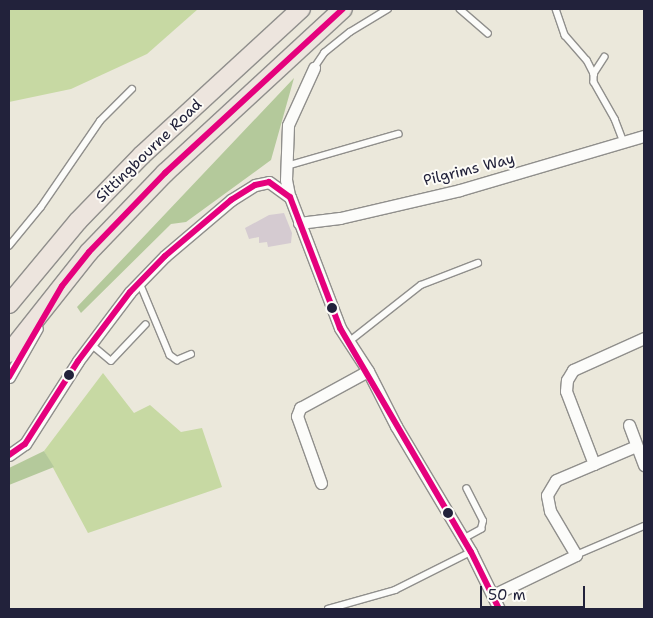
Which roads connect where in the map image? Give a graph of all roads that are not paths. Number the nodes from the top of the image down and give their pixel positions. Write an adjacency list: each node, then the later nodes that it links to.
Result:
1 (301, 9): 21 (highway, Sittingbourne Road)
2 (343, 9): 20 (highway, Sittingbourne Road)
3 (388, 9): 8 (lane)
4 (460, 9): 6 (lane)
5 (556, 9): 9 (lane)
6 (488, 34)
7 (605, 57): 9 (lane)
8 (314, 68): 14 (street)
9 (594, 74): 13 (lane)
10 (132, 89): 17 (lane)
11 (398, 134): 14 (lane)
12 (644, 136): 13 (street, Pilgrims Way)
13 (624, 142): 16 (street, Pilgrims Way)
14 (287, 166): 15 (street)
15 (290, 197): 16 (street); 19 (street)
16 (299, 222): 24 (street)
17 (9, 246)
18 (478, 263): 24 (lane)
19 (140, 283): 25 (street); 27 (lane)
20 (62, 286): 26 (highway, Sittingbourne Road); 29 (street)
21 (9, 304)
22 (145, 325): 25 (lane)
23 (644, 338): 33 (street)
24 (350, 341): 28 (street)
25 (91, 344): 32 (street)
26 (9, 353)
27 (190, 354)
28 (368, 371): 35 (street); 38 (street)
29 (9, 376)
30 (629, 425): 31 (street)
31 (636, 446): 33 (street); 34 (street)
32 (9, 455)
33 (594, 464): 40 (street)
34 (644, 465)
35 (321, 482)
36 (467, 489): 38 (lane)
37 (644, 526): 40 (lane)
38 (463, 539): 39 (street)
39 (471, 552): 41 (street); 42 (lane)
40 (576, 555): 41 (street)
41 (493, 594): 43 (street)
42 (328, 609)
43 (496, 609)

